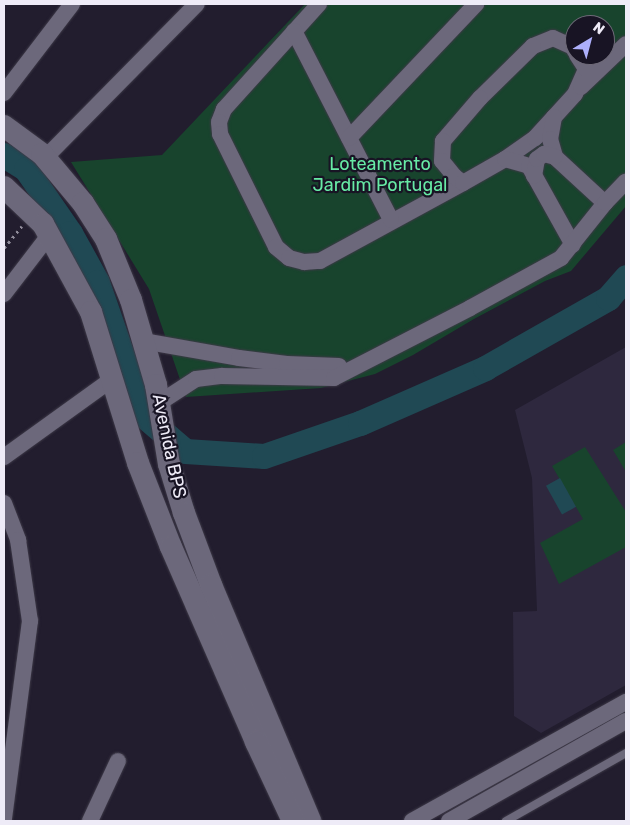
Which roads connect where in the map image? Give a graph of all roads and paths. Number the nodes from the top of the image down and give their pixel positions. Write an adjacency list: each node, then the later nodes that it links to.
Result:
1 (72, 4): 9 (street)
2 (197, 4): 14 (street)
3 (318, 4): 5 (street)
4 (476, 4): 13 (street)
5 (294, 31): 13 (street); 23 (street)
6 (565, 43): 19 (street)
7 (626, 44): 10 (street)
8 (583, 65): 10 (street)
9 (4, 93)
10 (575, 94): 11 (street)
11 (554, 117): 15 (street); 16 (street)
12 (4, 126): 14 (main road, Avenida BPS)
13 (349, 138): 23 (street)
14 (51, 152): 28 (main road, Avenida BPS)
15 (555, 157): 17 (street); 21 (street)
16 (505, 159): 17 (street); 19 (street)
17 (534, 176): 25 (street)
18 (626, 181): 21 (street)
19 (463, 183): 23 (street)
20 (4, 187): 22 (main road, Avenida BPS)
21 (605, 202): 25 (street)
22 (32, 214): 24 (main road, Avenida BPS); 26 (path)
23 (391, 220)
24 (50, 234): 27 (street); 31 (main road, Avenida BPS)
25 (572, 244): 30 (street)
26 (4, 248)
27 (4, 294)
28 (143, 341): 29 (street); 33 (main road, Avenida BPS)
29 (192, 349): 30 (street); 32 (street)
30 (370, 359): 32 (street)
31 (112, 379): 34 (street); 43 (main road, Avenida BPS)
32 (196, 379): 33 (street)
33 (160, 409): 44 (main road, Avenida BPS)
34 (4, 457)
35 (4, 504): 40 (street)
36 (626, 702): 45 (street)
37 (626, 721): 46 (street)
38 (626, 753): 47 (lane)
39 (118, 761): 42 (street)
40 (4, 813): 41 (street)
41 (4, 819)
42 (90, 821)
43 (293, 821)
44 (310, 821)
45 (412, 821)
46 (449, 821)
47 (506, 821)

